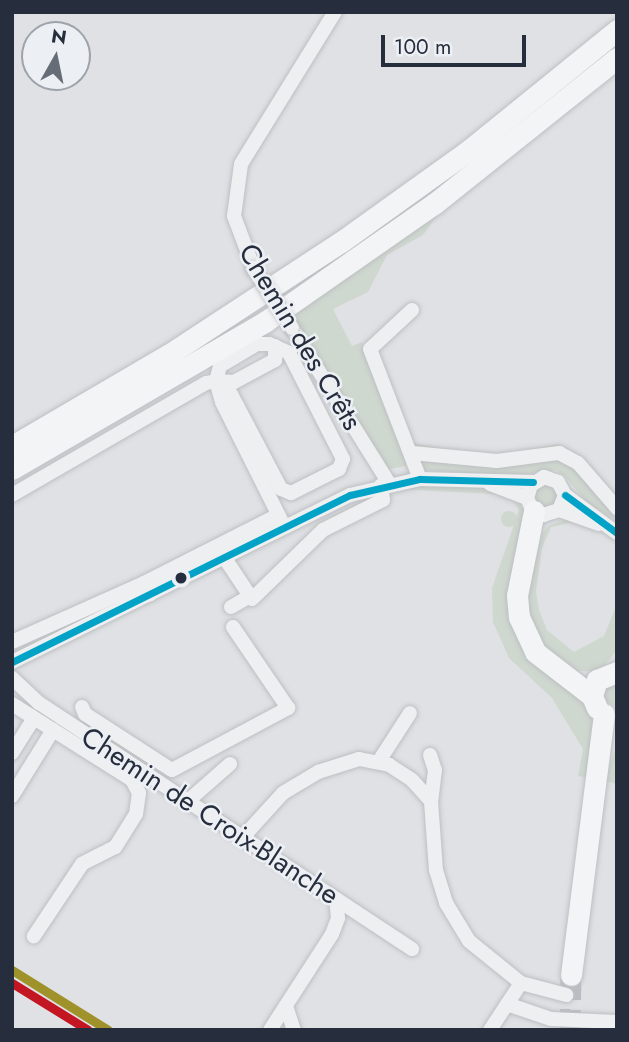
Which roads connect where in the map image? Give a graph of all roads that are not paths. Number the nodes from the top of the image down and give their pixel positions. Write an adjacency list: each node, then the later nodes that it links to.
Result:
1 (335, 12): 15 (street, Chemin des Crêts, bridge)
2 (617, 30): 8 (highway)
3 (617, 47): 10 (highway)
4 (617, 58): 11 (highway)
5 (412, 310): 9 (street, Chemin des Crêts)
6 (275, 346): 7 (street); 7 (street); 7 (street)
7 (216, 381): 16 (street); 20 (street)
8 (12, 446)
9 (412, 453): 12 (street, Chemin des Crêts); 18 (street)
10 (12, 459)
11 (12, 469)
12 (420, 479): 13 (street); 15 (street)
13 (481, 480): 14 (street); 19 (street)
14 (533, 482): 17 (street); 19 (street)
15 (385, 484): 20 (street); 24 (street)
16 (12, 495)
17 (565, 495): 19 (street); 21 (street)
18 (617, 508)
19 (541, 509): 21 (street); 30 (highway)
20 (281, 520): 22 (street); 23 (street)
21 (612, 530)
22 (224, 557): 23 (street); 24 (street)
23 (147, 589): 27 (street); 28 (street)
24 (250, 596): 25 (street)
25 (231, 607)
26 (233, 627): 32 (street)
27 (12, 642)
28 (12, 662)
29 (12, 678): 41 (street, Chemin de Croix-Blanche)
30 (609, 693): 48 (highway)
31 (12, 704): 34 (street)
32 (82, 707)
33 (410, 713): 38 (street)
34 (34, 718): 35 (street); 36 (street)
35 (53, 730): 40 (street); 45 (street)
36 (12, 752)
37 (430, 755): 42 (street)
38 (379, 761): 42 (street); 43 (street)
39 (230, 764): 41 (street)
40 (12, 796)
41 (188, 801): 43 (street, Chemin de Croix-Blanche)
42 (431, 801): 47 (street)
43 (243, 837): 44 (street, Chemin de Croix-Blanche)
44 (336, 898): 46 (street, Chemin de Croix-Blanche); 50 (street)
45 (33, 936)
46 (412, 949)
47 (521, 983): 48 (street); 49 (street)
48 (569, 985)
49 (507, 1004): 52 (street); 55 (street)
50 (286, 1006): 53 (street); 54 (street)
51 (617, 1022): 52 (street)
52 (584, 1025)
53 (270, 1030)
54 (294, 1030)
55 (490, 1030)

